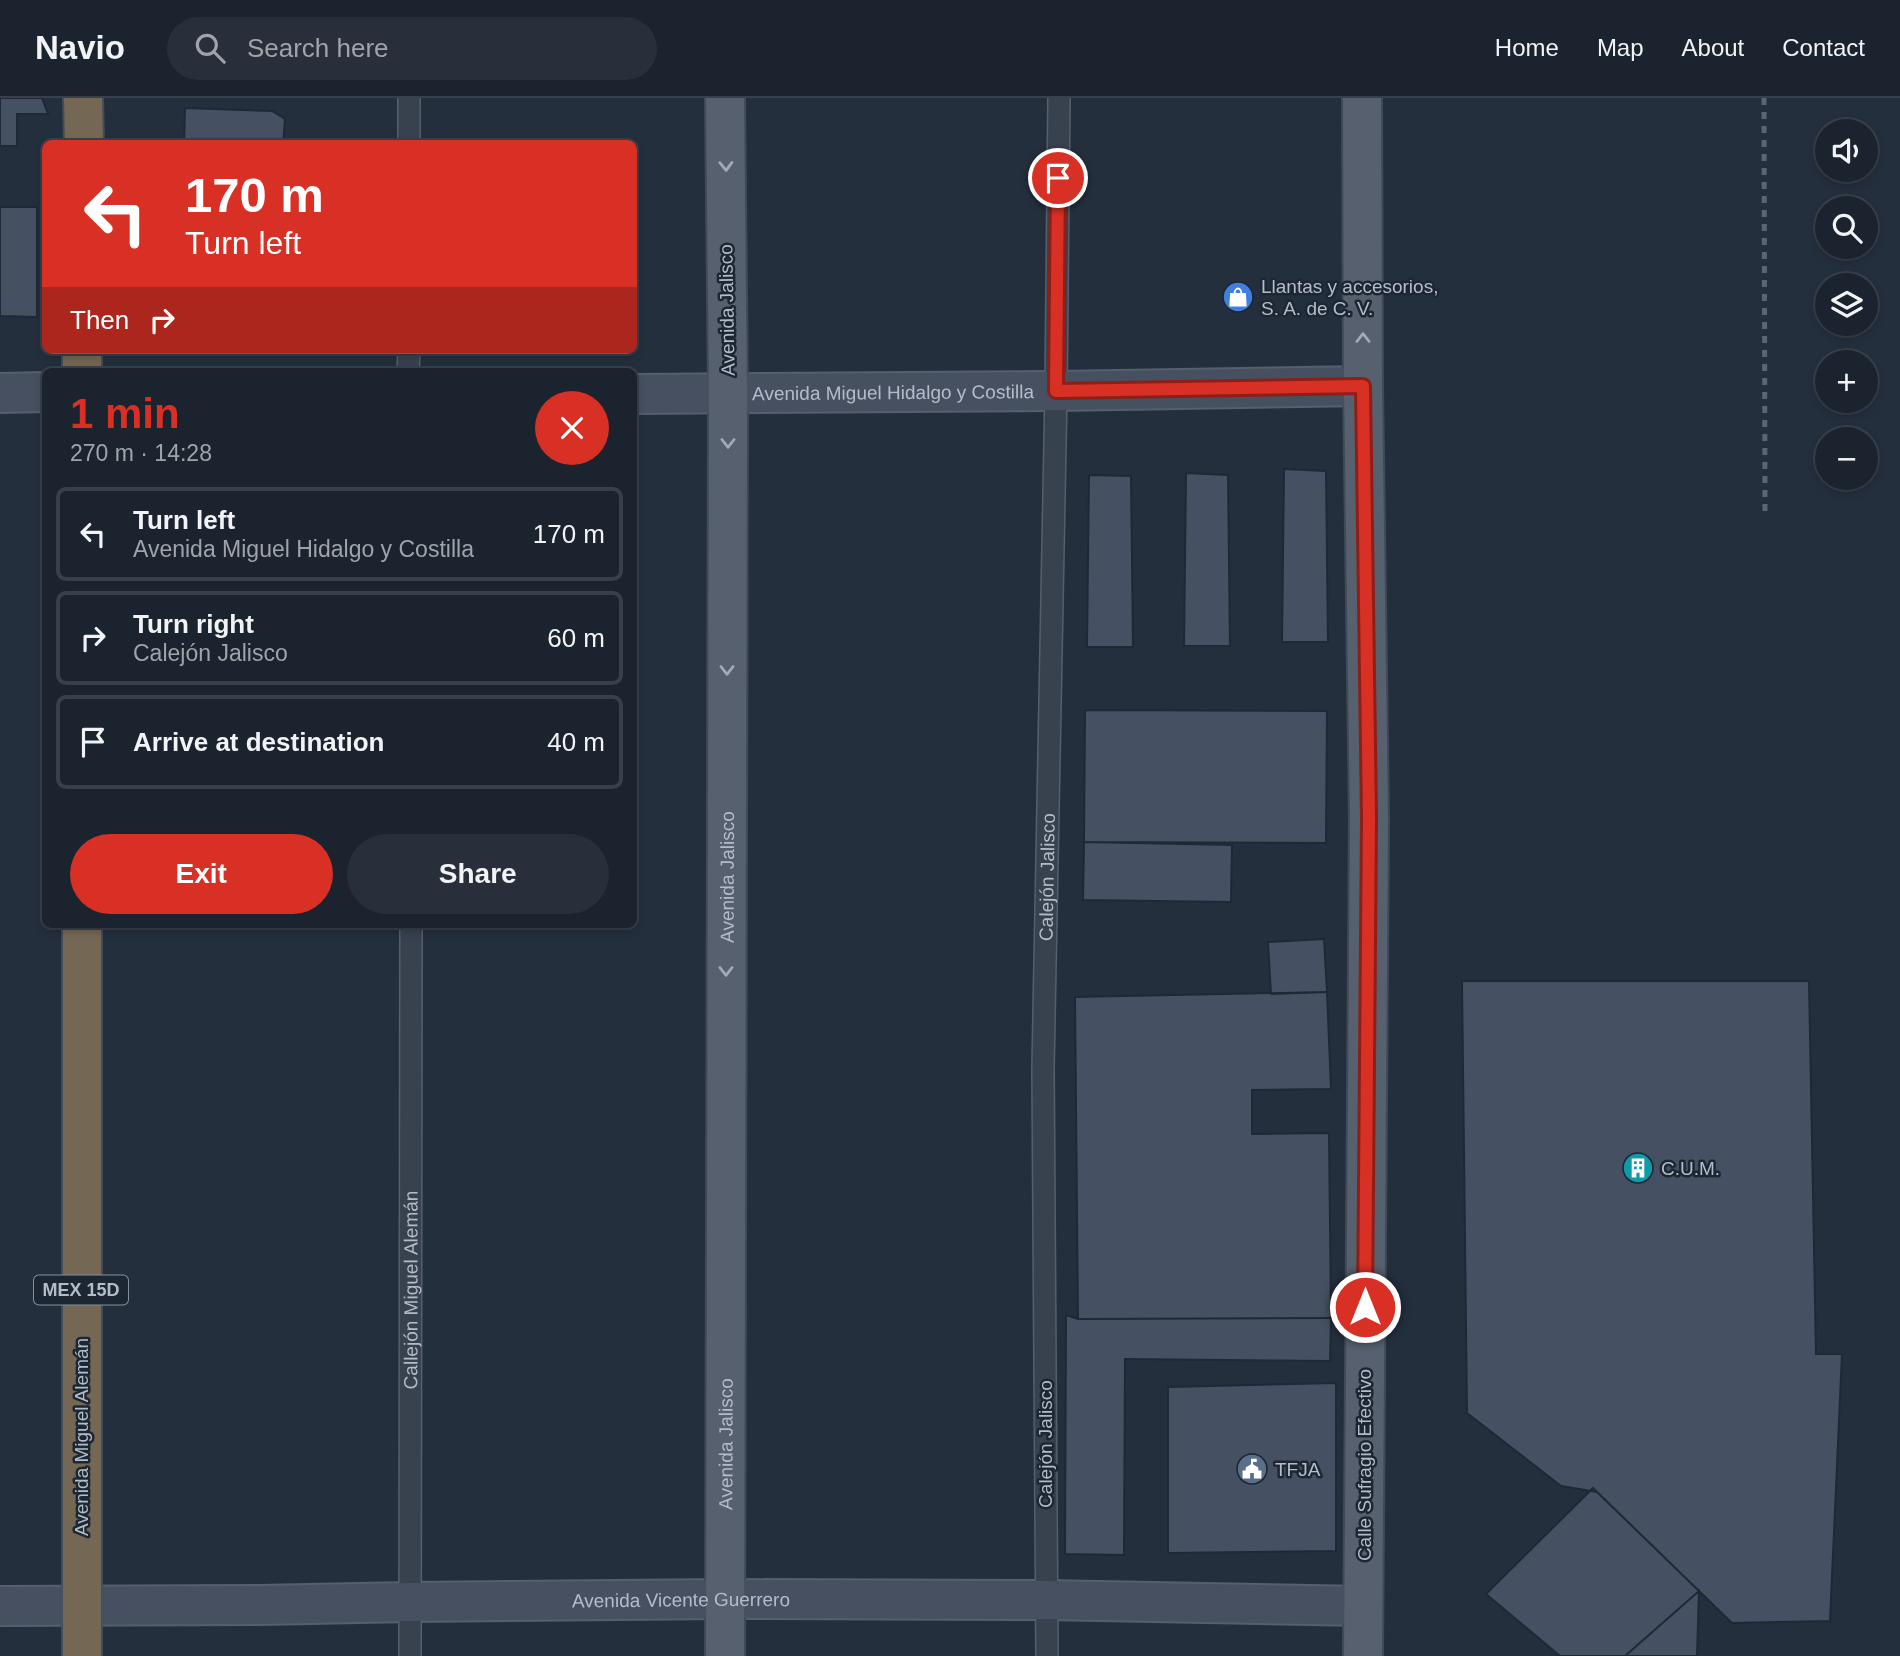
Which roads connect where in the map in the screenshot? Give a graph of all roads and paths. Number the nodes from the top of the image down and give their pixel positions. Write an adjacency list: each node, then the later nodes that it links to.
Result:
1 (83, 98): 6 (highway)
2 (409, 98): 7 (lane)
3 (725, 98): 13 (main road, Avenida Jalisco, one-way to 13)
4 (1059, 98): 9 (lane, Calejón Jalisco)
5 (1362, 98): 8 (main road, Calle Sufragio Efectivo, one-way to 5)
6 (84, 140)
7 (410, 140)
8 (1363, 386): 9 (main road, Avenida Miguel Hidalgo y Costilla); 21 (main road, Calle Sufragio Efectivo)
9 (1056, 391): 13 (main road, Avenida Miguel Hidalgo y Costilla); 17 (lane, Calejón Jalisco)
10 (42, 392): 11 (main road)
11 (0, 393)
12 (637, 394): 13 (main road, Avenida Miguel Hidalgo y Costilla)
13 (728, 394): 16 (main road, Avenida Jalisco, one-way to 16)
14 (82, 928): 19 (highway, Avenida Miguel Alemán / MEX 15D)
15 (411, 928): 18 (lane, Callejón Miguel Alemán)
16 (724, 1599): 17 (main road, Avenida Vicente Guerrero); 18 (main road, Avenida Vicente Guerrero); 24 (main road, Avenida Jalisco)
17 (1046, 1600): 21 (main road, Avenida Vicente Guerrero); 25 (lane, Calejón Jalisco)
18 (410, 1602): 19 (main road, Avenida Vicente Guerrero); 23 (lane, Callejón Miguel Alemán)
19 (81, 1605): 20 (main road, Avenida Vicente Guerrero); 22 (highway, Avenida Miguel Alemán / MEX 15D)
20 (0, 1606)
21 (1363, 1606): 26 (main road, Calle Sufragio Efectivo)
22 (82, 1656)
23 (411, 1656)
24 (725, 1656)
25 (1047, 1656)
26 (1363, 1656)

